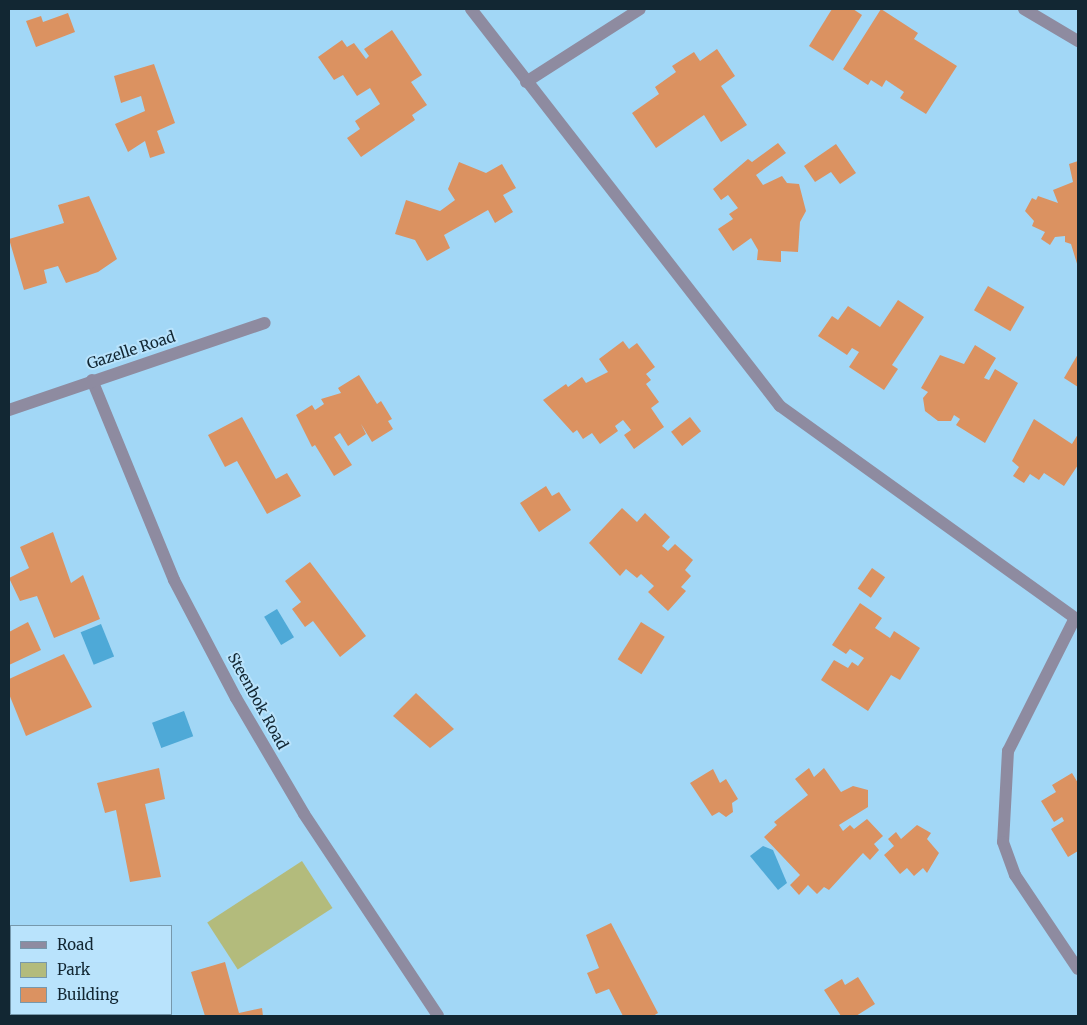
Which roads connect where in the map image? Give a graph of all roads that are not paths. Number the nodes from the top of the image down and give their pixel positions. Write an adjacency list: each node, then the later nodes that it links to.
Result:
1 (471, 9): 5 (street)
2 (640, 9): 5 (street)
3 (1024, 9): 4 (street)
4 (1078, 40)
5 (526, 82): 9 (street)
6 (265, 323): 7 (street, Gazelle Road)
7 (92, 380): 8 (street, Gazelle Road); 11 (street, Steenbok Road)
8 (9, 410)
9 (1077, 619): 10 (street)
10 (1078, 969)
11 (438, 1016)

